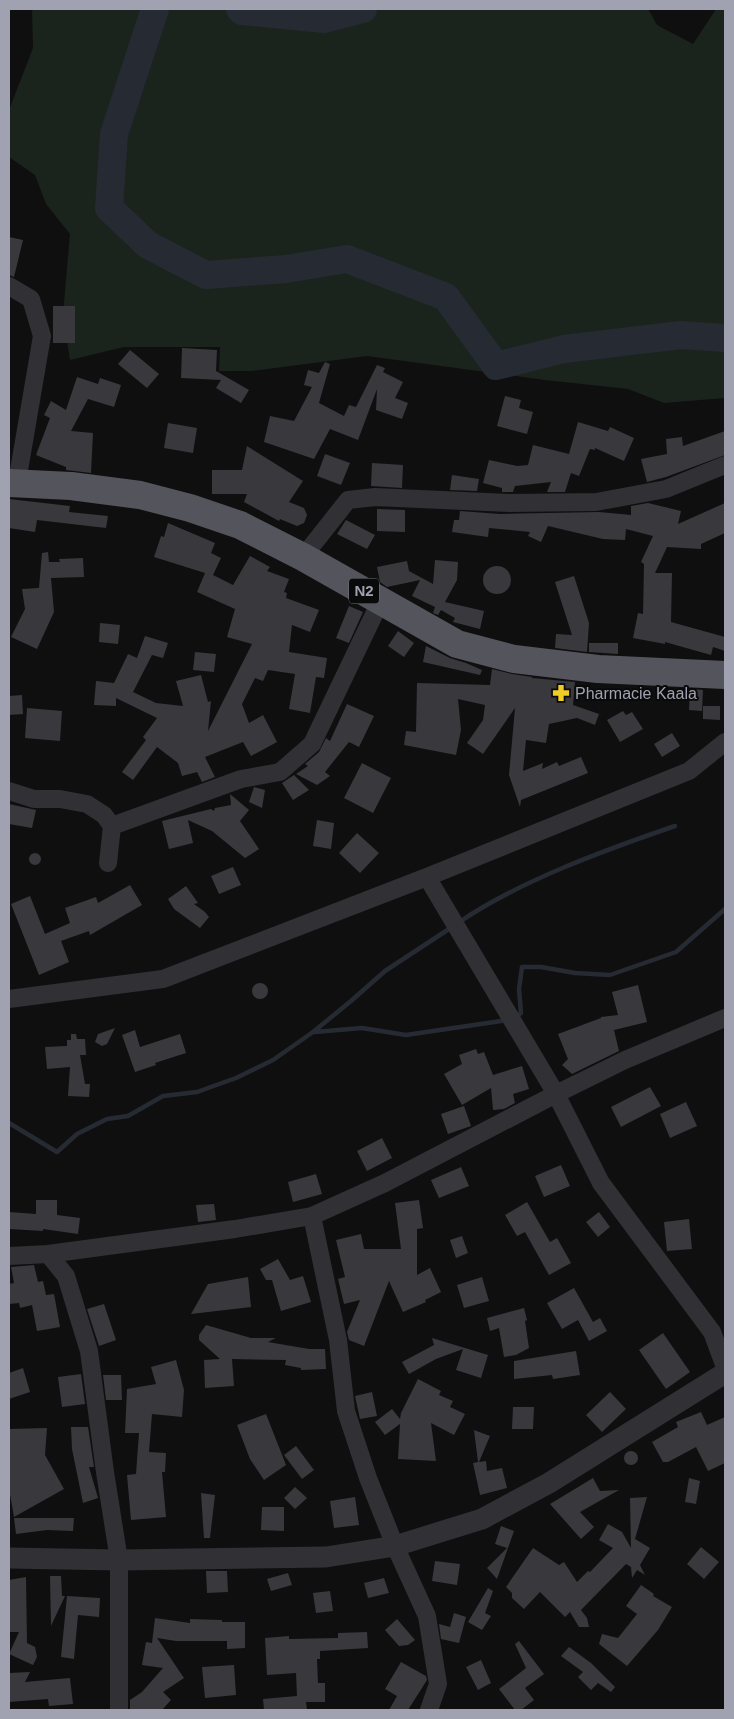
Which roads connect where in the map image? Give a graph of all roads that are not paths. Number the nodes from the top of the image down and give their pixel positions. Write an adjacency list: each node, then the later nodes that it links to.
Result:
1 (9, 286): 3 (street)
2 (725, 465): 4 (street)
3 (13, 483): 4 (highway, N2)
4 (303, 557): 5 (highway, N2)
5 (380, 600): 6 (highway, N2); 9 (street)
6 (725, 675)
7 (725, 742): 11 (street)
8 (9, 791): 9 (street)
9 (112, 826): 10 (street)
10 (108, 863)
11 (427, 877): 12 (street); 14 (street)
12 (9, 999)
13 (725, 1018): 14 (street)
14 (556, 1094): 15 (street); 18 (street)
15 (312, 1216): 16 (street); 20 (street)
16 (48, 1254): 17 (street); 22 (street)
17 (9, 1256)
18 (725, 1366)
19 (725, 1373): 20 (street)
20 (395, 1546): 22 (street); 24 (street)
21 (9, 1558): 22 (street)
22 (119, 1560): 23 (street)
23 (119, 1710)
24 (429, 1710)

